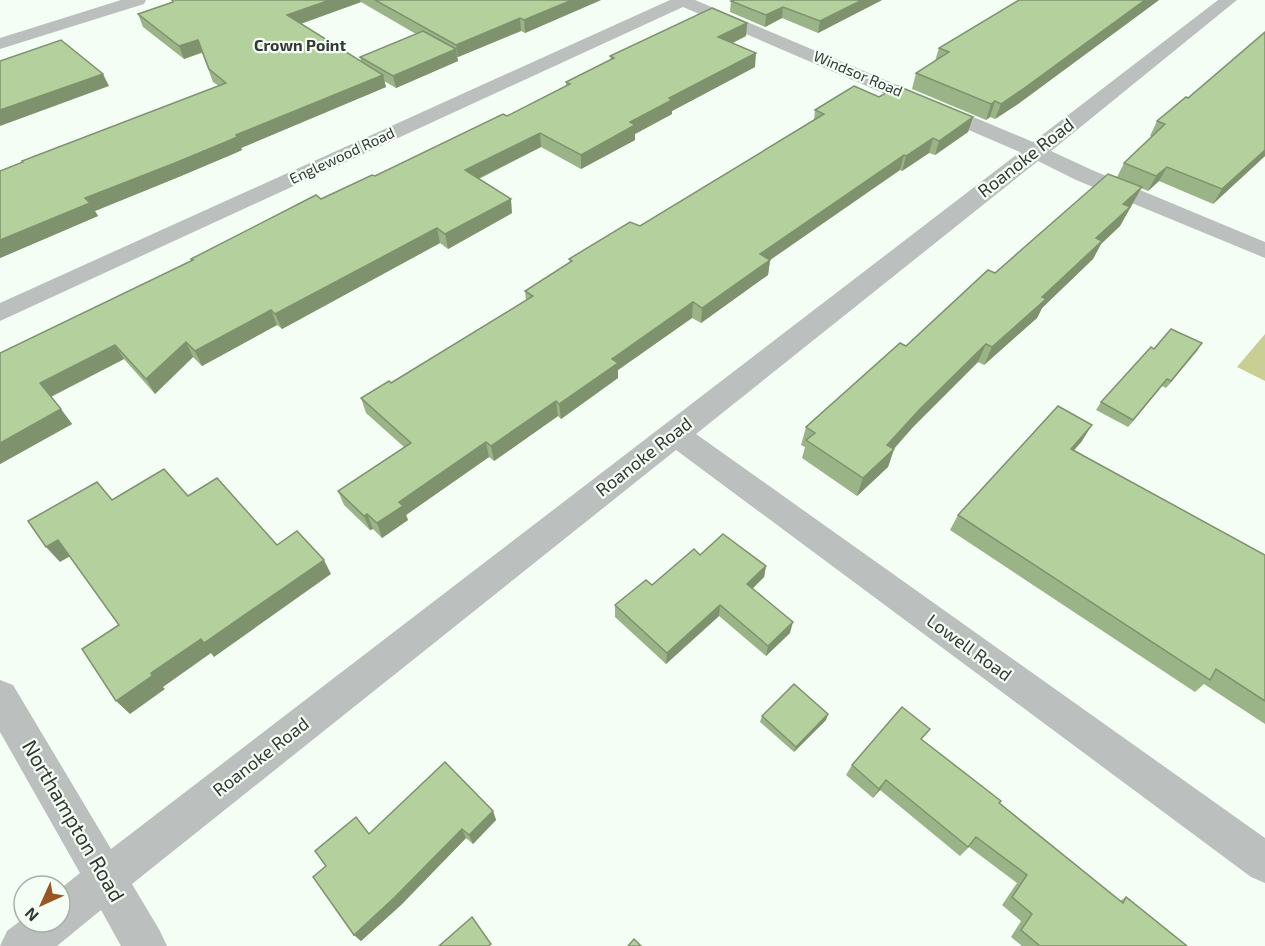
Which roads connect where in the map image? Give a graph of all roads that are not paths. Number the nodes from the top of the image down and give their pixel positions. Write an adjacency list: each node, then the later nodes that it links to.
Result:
1 (138, 0): 4 (street)
2 (683, 0): 5 (street, Windsor Road); 7 (street, Englewood Road)
3 (1229, 0): 5 (street, Roanoke Road)
4 (0, 44)
5 (1034, 151): 6 (street, Windsor Road); 8 (street, Roanoke Road)
6 (1265, 251)
7 (0, 313)
8 (674, 433): 10 (street, Lowell Road); 11 (street, Roanoke Road)
9 (0, 697): 11 (street, Northampton Road)
10 (1265, 863)
11 (106, 879): 12 (street, Roanoke Road); 15 (street, Northampton Road)
12 (72, 906)
13 (38, 934): 14 (street)
14 (22, 946)
15 (145, 946)

